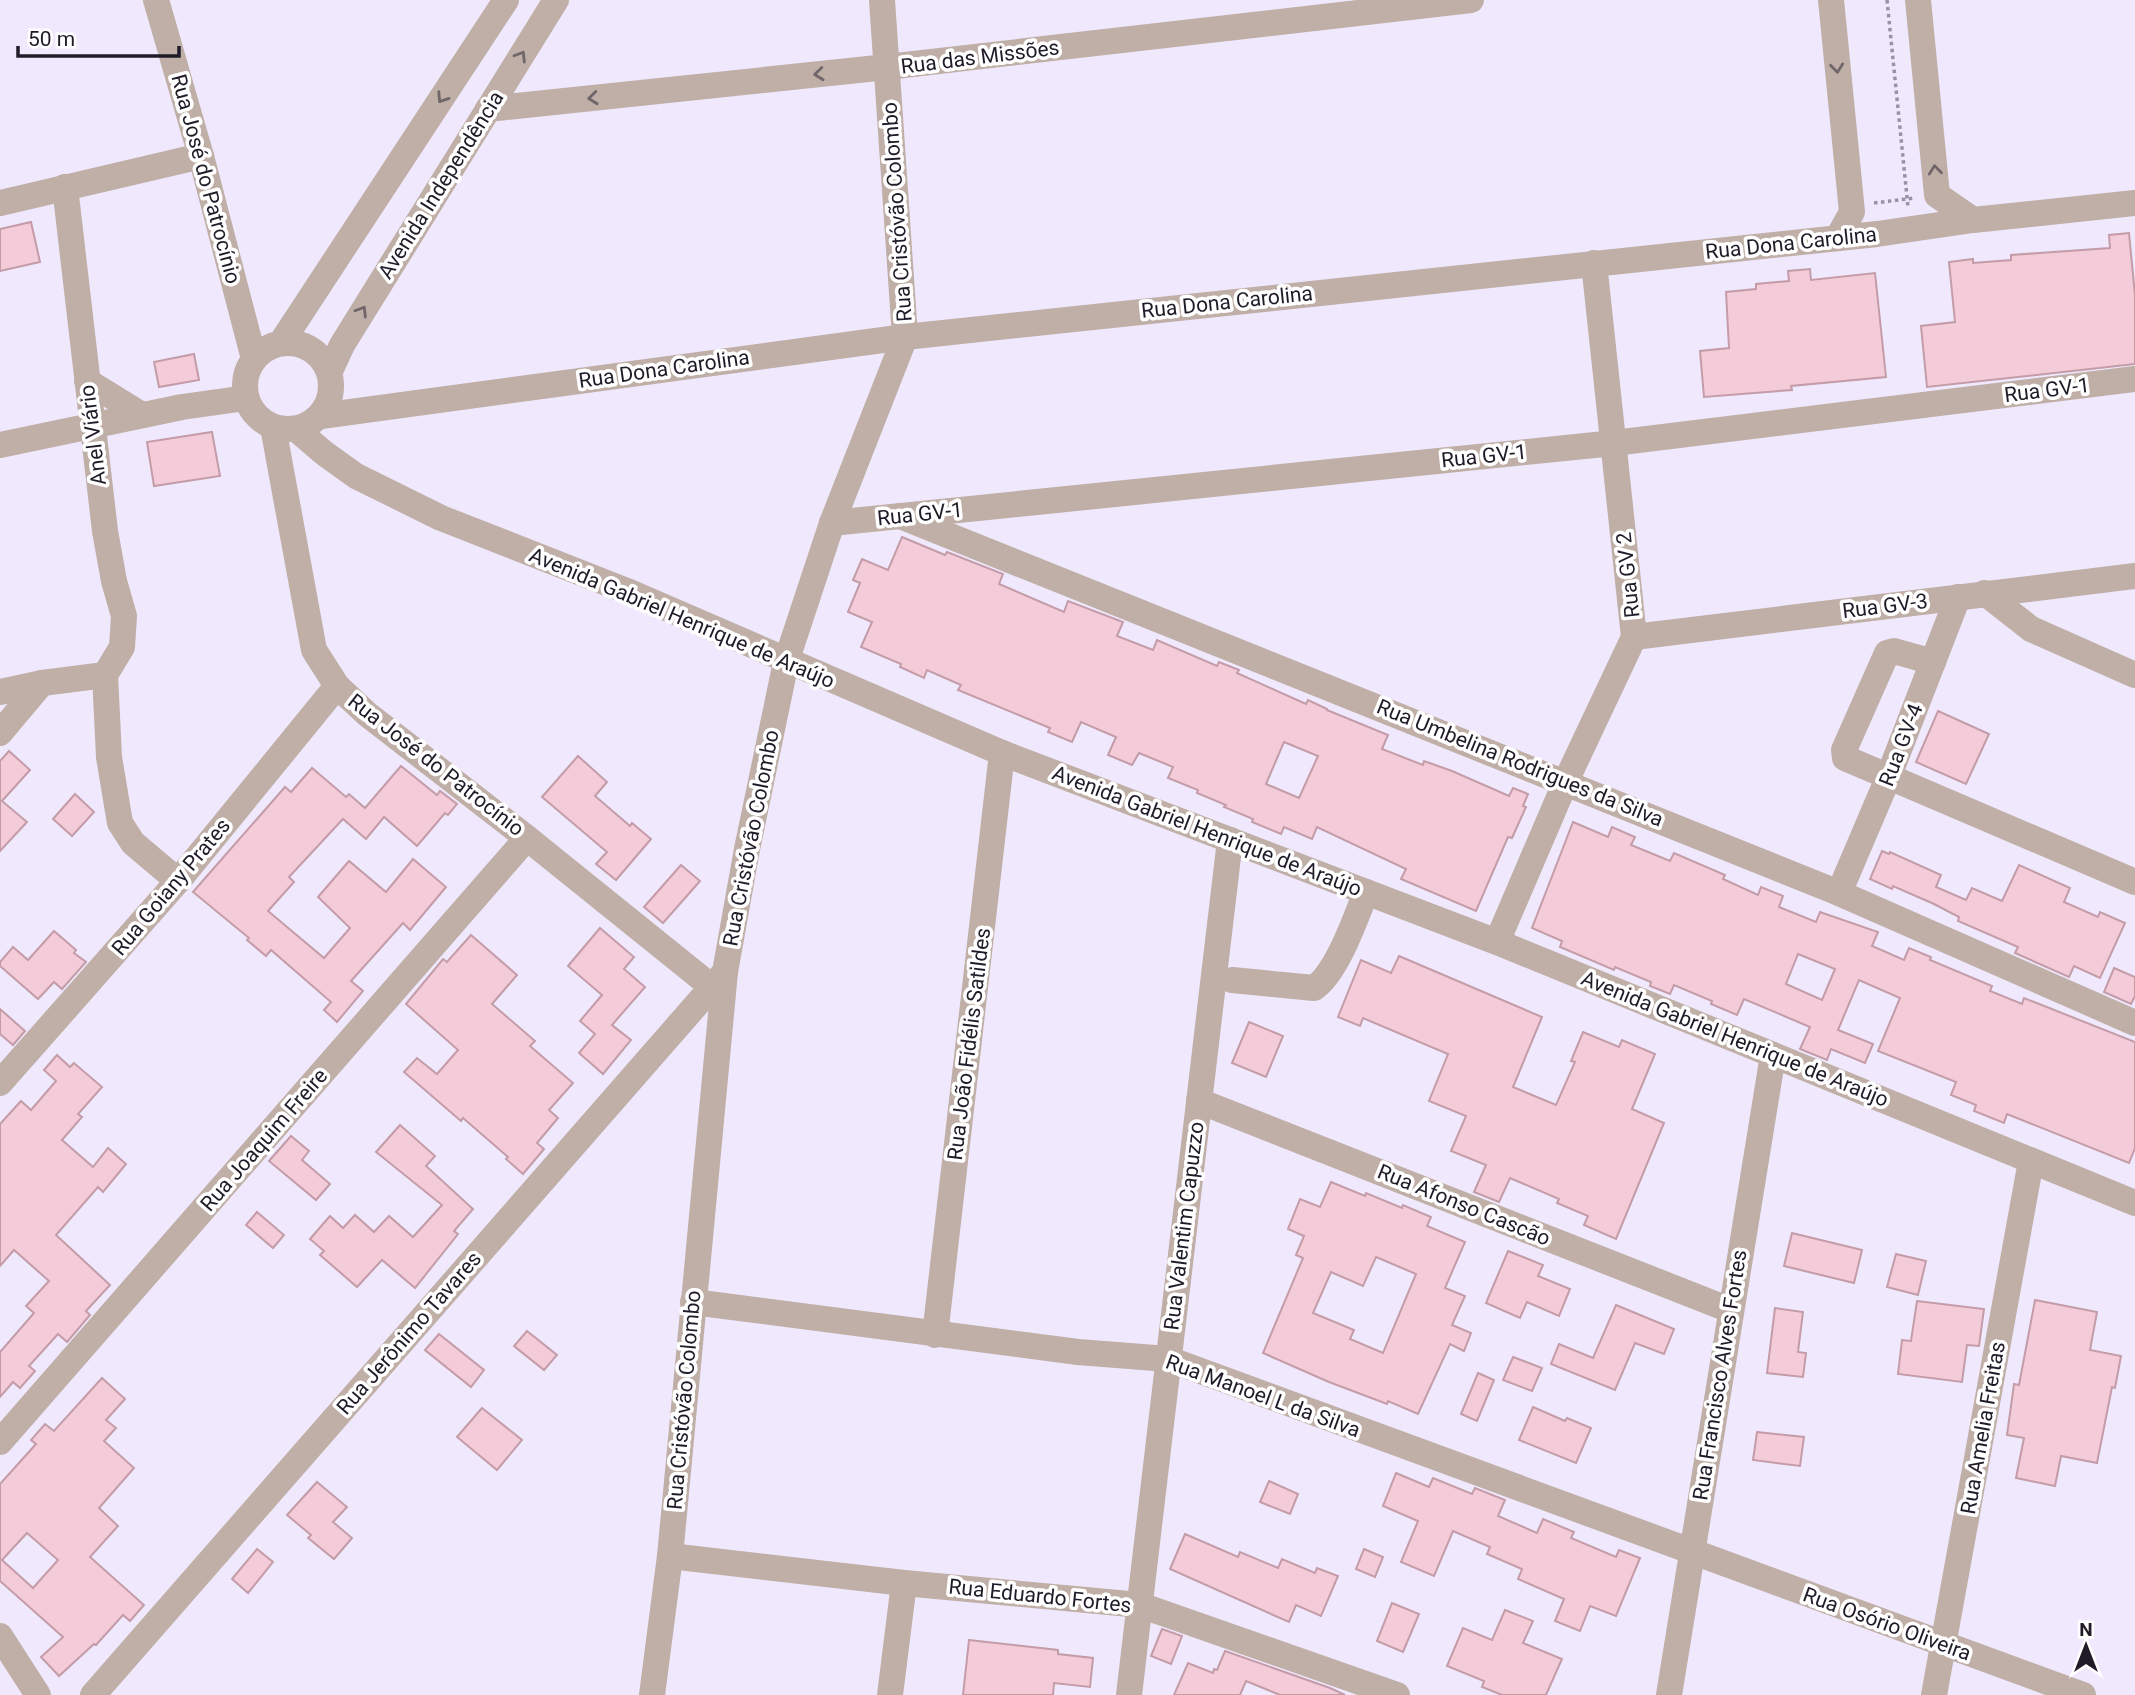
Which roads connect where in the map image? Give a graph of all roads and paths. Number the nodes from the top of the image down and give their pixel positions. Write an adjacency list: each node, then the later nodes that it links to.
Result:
1 (156, 0): 11 (street, Rua José do Patrocínio)
2 (506, 0): 23 (street, one-way to 23)
3 (556, 0): 10 (street, Avenida Independência, one-way to 3)
4 (882, 0): 9 (street, Rua Cristóvão Colombo)
5 (1471, 0): 9 (street, Rua das Missões)
6 (1831, 0): 17 (street, one-way to 17)
7 (1887, 0): 14 (path)
8 (1918, 0): 13 (street, one-way to 8)
9 (887, 67): 10 (street, Rua das Missões, one-way to 10); 22 (street, Rua Cristóvão Colombo)
10 (488, 109): 25 (street, Avenida Independência, one-way to 10)
11 (201, 156): 12 (street); 24 (street, Rua José do Patrocínio)
12 (65, 187): 15 (street); 27 (street, Anel Viário)
13 (1937, 195): 14 (path); 18 (street)
14 (1907, 199): 17 (path); 19 (path)
15 (0, 203)
16 (2135, 203): 18 (street, Rua Dona Carolina)
17 (1851, 205): 20 (street)
18 (1973, 219): 19 (street, Rua Dona Carolina)
19 (1910, 231): 20 (street, Rua Dona Carolina)
20 (1838, 237): 21 (street, Rua Dona Carolina)
21 (1594, 263): 22 (street, Rua Dona Carolina); 33 (street, Rua GV 2)
22 (905, 337): 30 (street, Rua Dona Carolina); 36 (street, Rua Cristóvão Colombo)
23 (281, 343): 24 (street); 25 (street)
24 (254, 359): 28 (street)
25 (330, 371): 30 (street)
26 (2135, 379): 33 (street, Rua GV-1)
27 (87, 381): 29 (street); 31 (street, Anel Viário)
28 (246, 398): 29 (street); 32 (street)
29 (142, 415): 31 (street)
30 (321, 416): 32 (street)
31 (92, 426): 34 (street); 44 (street, Anel Viário)
32 (284, 428): 41 (street, Avenida Gabriel Henrique de Araújo); 46 (street, Rua José do Patrocínio)
33 (1614, 443): 35 (street, Rua GV-1); 40 (street, Rua GV 2)
34 (0, 445)
35 (900, 516): 36 (street, Rua GV-1); 51 (street, Rua Umbelina Rodrigues da Silva)
36 (832, 523): 41 (street, Rua Cristóvão Colombo)
37 (2135, 576): 38 (street, Rua GV-3)
38 (1985, 593): 39 (street, Rua GV-3); 43 (street)
39 (1958, 597): 40 (street, Rua GV-3); 42 (street, Rua GV-4)
40 (1634, 637): 51 (street, Rua GV 2)
41 (786, 662): 49 (street, Avenida Gabriel Henrique de Araújo); 59 (street, Rua Cristóvão Colombo)
42 (1933, 662): 50 (street, Rua GV-4); 50 (street)
43 (2135, 675)
44 (105, 676): 45 (street); 54 (street)
45 (42, 682): 47 (street); 48 (street)
46 (337, 686): 52 (street, Rua José do Patrocínio); 54 (street, Rua Goiany Prates)
47 (0, 692)
48 (0, 733)
49 (1002, 753): 53 (street, Avenida Gabriel Henrique de Araújo); 69 (street, Rua João Fidélis Satildes)
50 (1888, 778): 55 (street); 57 (street, Rua GV-4)
51 (1566, 781): 57 (street, Rua Umbelina Rodrigues da Silva); 58 (street, Rua GV 2)
52 (527, 838): 59 (street, Rua José do Patrocínio); 71 (street, Rua Joaquim Freire)
53 (1230, 840): 56 (street, Avenida Gabriel Henrique de Araújo); 64 (street, Rua Valentim Capuzzo)
54 (178, 881): 63 (street, Rua Goiany Prates)
55 (2135, 881)
56 (1366, 892): 58 (street, Avenida Gabriel Henrique de Araújo); 60 (street)
57 (1839, 893): 61 (street, Rua Umbelina Rodrigues da Silva)
58 (1497, 942): 62 (street, Avenida Gabriel Henrique de Araújo)
59 (718, 979): 67 (street, Rua Cristóvão Colombo); 79 (street, Rua Jerônimo Tavares)
60 (1232, 980)
61 (2135, 1023)
62 (1773, 1055): 65 (street, Avenida Gabriel Henrique de Araújo); 68 (street, Rua Francisco Alves Fortes)
63 (0, 1083)
64 (1199, 1101): 68 (street, Rua Afonso Cascão); 70 (street, Rua Valentim Capuzzo)
65 (2031, 1161): 66 (street, Avenida Gabriel Henrique de Araújo); 77 (street, Rua Amelia Freitas)
66 (2135, 1203)
67 (693, 1302): 69 (street, Rua Manoel L da Silva); 73 (street, Rua Cristóvão Colombo)
68 (1730, 1310): 72 (street, Rua Francisco Alves Fortes)
69 (935, 1335): 70 (street, Rua Manoel L da Silva)
70 (1168, 1359): 72 (street, Rua Manoel L da Silva); 75 (street, Rua Valentim Capuzzo)
71 (0, 1442)
72 (1690, 1553): 77 (street, Rua Osório Oliveira); 84 (street, Rua Francisco Alves Fortes)
73 (670, 1556): 74 (street, Rua Eduardo Fortes); 80 (street, Rua Cristóvão Colombo)
74 (904, 1583): 75 (street, Rua Eduardo Fortes); 81 (street)
75 (1140, 1605): 82 (street, Rua Valentim Capuzzo); 83 (street, Rua Eduardo Fortes)
76 (0, 1636): 78 (street)
77 (1944, 1645): 85 (street, Rua Amelia Freitas); 86 (street, Rua Osório Oliveira)
78 (38, 1695)
79 (93, 1695)
80 (652, 1695)
81 (890, 1695)
82 (1129, 1695)
83 (1397, 1695)
84 (1669, 1695)
85 (1934, 1695)
86 (2083, 1695)

